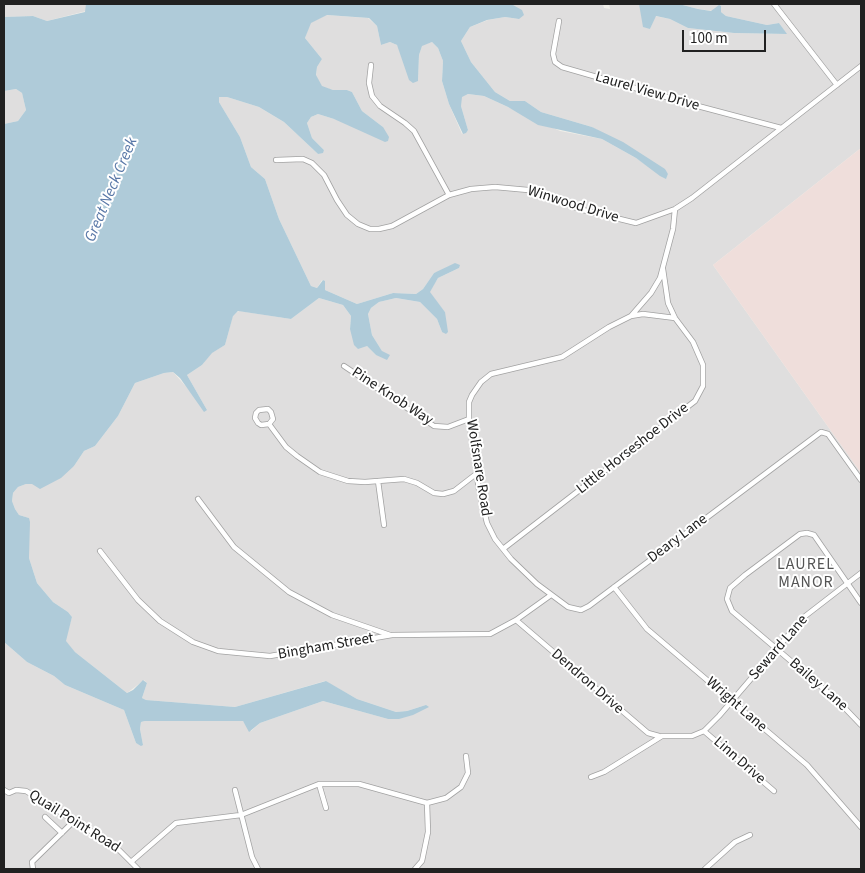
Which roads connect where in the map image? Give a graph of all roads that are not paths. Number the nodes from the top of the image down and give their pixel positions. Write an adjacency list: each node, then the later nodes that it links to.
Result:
1 (774, 4): 5 (street)
2 (558, 21): 6 (street, Laurel View Drive)
3 (371, 65): 8 (street)
4 (861, 66): 5 (street, Winwood Drive)
5 (837, 85): 6 (street, Winwood Drive)
6 (781, 128): 9 (street, Winwood Drive)
7 (276, 160): 8 (street, Winwood Drive)
8 (449, 195): 9 (street, Winwood Drive)
9 (675, 209): 10 (street, Wolfsnare Road)
10 (663, 268): 11 (street, Wolfsnare Road); 12 (street, Little Horseshoe Drive)
11 (631, 316): 12 (street); 14 (street, Wolfsnare Road)
12 (675, 318): 21 (street, Little Horseshoe Drive)
13 (344, 366): 14 (street, Pine Knob Way)
14 (469, 419): 16 (street, Wolfsnare Road)
15 (269, 424): 15 (street); 18 (street)
16 (476, 474): 18 (street); 21 (street, Wolfsnare Road)
17 (861, 480): 25 (street, Deary Lane)
18 (378, 481): 20 (street)
19 (198, 500): 30 (street)
20 (384, 525)
21 (503, 549): 26 (street, Wolfsnare Road)
22 (100, 551): 30 (street, Bingham Street)
23 (861, 573): 24 (street, Seward Lane)
24 (847, 583): 28 (street); 31 (street, Seward Lane); 31 (street, Bailey Lane)
25 (614, 587): 27 (street, Deary Lane); 32 (street, Wright Lane)
26 (551, 595): 27 (street, Wolfsnare Road); 29 (street, Bingham Street)
27 (562, 602)
28 (861, 603)
29 (516, 620): 30 (street, Bingham Street); 35 (street, Dendron Drive)
30 (392, 635)
31 (776, 649): 32 (street, Seward Lane); 33 (street, Bailey Lane)
32 (732, 702): 34 (street, Seward Lane); 47 (street, Wright Lane)
33 (861, 725)
34 (704, 731): 35 (street); 41 (street, Linn Drive)
35 (662, 736): 37 (street)
36 (466, 756): 42 (street)
37 (591, 777)
38 (319, 784): 42 (street); 43 (street); 44 (street)
39 (4, 790): 46 (street, Quail Point Road)
40 (235, 790): 44 (street)
41 (774, 791)
42 (427, 803): 54 (street)
43 (326, 808)
44 (242, 815): 50 (street); 53 (street)
45 (45, 817): 48 (street)
46 (75, 820): 48 (street); 50 (street, Quail Point Road)
47 (860, 826)
48 (62, 833): 51 (street)
49 (750, 835): 55 (street)
50 (131, 862): 52 (street, Quail Point Road)
51 (34, 869)
52 (138, 869)
53 (258, 869)
54 (415, 869)
55 (705, 869)

